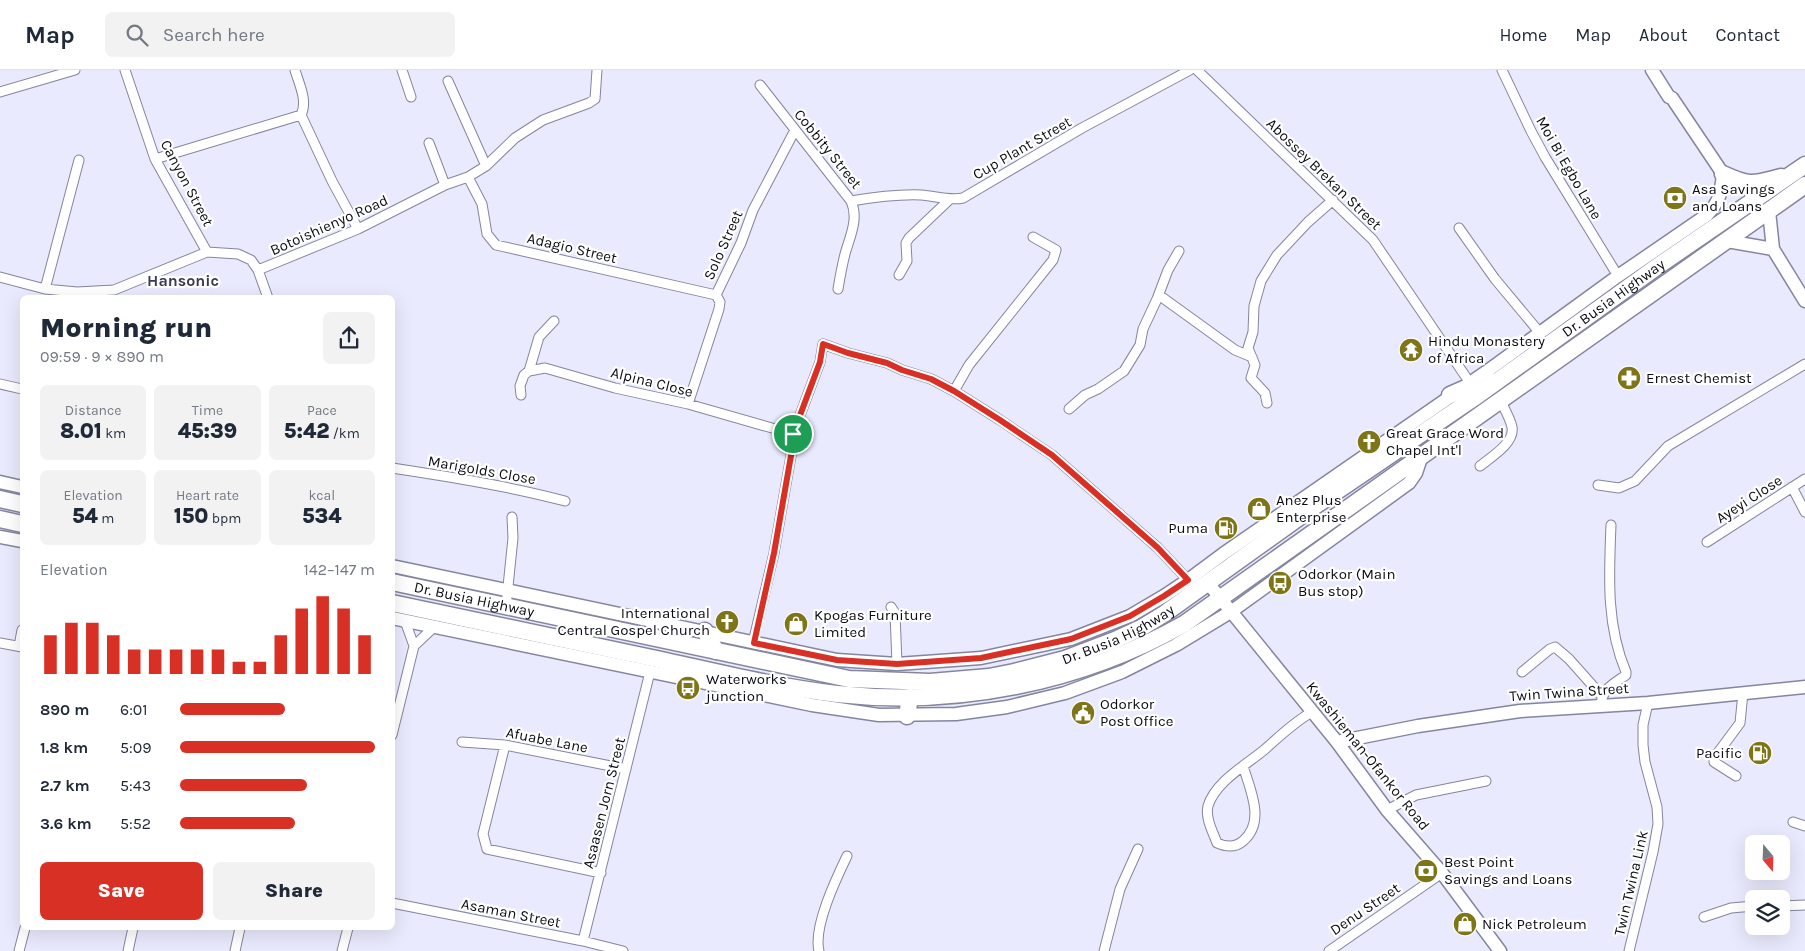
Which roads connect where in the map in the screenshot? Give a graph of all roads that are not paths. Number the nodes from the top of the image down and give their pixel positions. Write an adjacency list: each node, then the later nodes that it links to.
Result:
1 (75, 70): 12 (street)
2 (125, 70): 17 (street, Canyon Street)
3 (295, 70): 14 (street)
4 (402, 70): 13 (street)
5 (597, 70): 20 (street, Botoishienyo Road)
6 (1190, 70): 26 (street, Cup Plant Street)
7 (1197, 70): 27 (street, Abossey Brekan Street)
8 (1502, 70): 39 (street, Moi Bi Egbo Lane)
9 (1652, 70): 21 (street)
10 (448, 81): 20 (street)
11 (760, 85): 15 (street, Cobbity Street)
12 (0, 92)
13 (411, 97)
14 (301, 115): 17 (street); 31 (street)
15 (795, 130): 28 (street, Cobbity Street); 45 (street, Solo Street)
16 (429, 143): 24 (street)
17 (155, 159): 36 (street, Canyon Street)
18 (79, 160): 41 (street)
19 (1805, 165): 22 (highway, Dr. Busia Highway)
20 (486, 166): 23 (street, Botoishienyo Road)
21 (1723, 174): 22 (highway); 39 (street)
22 (1791, 175): 54 (highway, Dr. Busia Highway)
23 (468, 177): 24 (street, Botoishienyo Road); 45 (street, Adagio Street)
24 (445, 185): 31 (street, Botoishienyo Road)
25 (1805, 185): 29 (highway, Dr. Busia Highway)
26 (949, 200): 28 (street, Cobbity Street); 38 (street, Cup Plant Street)
27 (1332, 200): 50 (street); 54 (street, Abossey Brekan Street)
28 (851, 201): 42 (street)
29 (1769, 211): 33 (highway, Dr. Busia Highway); 34 (street)
30 (1459, 228): 49 (street)
31 (358, 229): 37 (street, Botoishienyo Road)
32 (1033, 237): 56 (street)
33 (1727, 241): 34 (street); 59 (highway, Dr. Busia Highway)
34 (1773, 249): 47 (street)
35 (1179, 251): 46 (street)
36 (208, 252): 37 (street, Botoishienyo Road); 43 (street, Botoishienyo Road)
37 (258, 270): 44 (street)
38 (899, 275)
39 (1618, 276): 49 (street)
40 (0, 277): 41 (street, Botoishienyo Road)
41 (45, 289): 43 (street, Botoishienyo Road)
42 (838, 289)
43 (115, 294)
44 (267, 295)
45 (716, 295): 61 (street, Solo Street)
46 (1157, 300): 50 (street); 62 (street)
47 (1805, 301)
48 (554, 321): 52 (street)
49 (1540, 333): 54 (street)
50 (1252, 357): 60 (street)
51 (1805, 364): 70 (street)
52 (529, 370): 57 (street); 61 (street, Alpina Close)
53 (0, 384): 55 (street)
54 (1477, 384): 58 (highway); 69 (highway, Dr. Busia Highway)
55 (20, 389)
56 (954, 391): 63 (street); 83 (street)
57 (521, 395)
58 (1450, 395): 83 (street, Dr. Busia Highway)
59 (1500, 400): 64 (highway, Dr. Busia Highway); 65 (street)
60 (1267, 402)
61 (688, 404): 63 (street, Alpina Close)
62 (1069, 408)
63 (793, 434): 97 (street)
64 (1422, 455): 87 (highway, Dr. Busia Highway); 90 (street)
65 (1480, 466)
66 (395, 468): 73 (street, Marigolds Close)
67 (1805, 479): 72 (street, Ayeyi Close)
68 (0, 482): 71 (street)
69 (1351, 482): 85 (highway, Dr. Busia Highway); 87 (highway)
70 (1598, 485)
71 (20, 487)
72 (1792, 487): 74 (street); 81 (street, Ayeyi Close)
73 (566, 501)
74 (1805, 512)
75 (512, 517): 86 (street)
76 (0, 519): 77 (highway)
77 (20, 524)
78 (1611, 525): 108 (street)
79 (0, 536): 80 (street)
80 (20, 541)
81 (1707, 542)
82 (395, 567): 86 (street, Dr. Busia Highway)
83 (1188, 580): 102 (street, Dr. Busia Highway)
84 (395, 582): 86 (highway, Dr. Busia Highway)
85 (1208, 583): 87 (street, Kwashieman-Ofankor Road); 100 (highway); 101 (highway, Dr. Busia Highway)
86 (507, 598): 95 (street, Dr. Busia Highway); 101 (highway, Dr. Busia Highway)
87 (1221, 598): 90 (street, Kwashieman-Ofankor Road); 100 (highway, Dr. Busia Highway)
88 (395, 604): 107 (highway, Dr. Busia Highway)
89 (890, 607): 102 (street)
90 (1232, 611): 92 (street); 94 (street, Kwashieman-Ofankor Road)
91 (399, 620): 93 (street); 98 (street)
92 (1209, 625): 94 (street); 111 (street)
93 (434, 627): 98 (street); 103 (street)
94 (1246, 630): 110 (street, Kwashieman-Ofankor Road)
95 (705, 631): 97 (street, Dr. Busia Highway); 101 (highway)
96 (0, 643): 99 (street)
97 (754, 643): 102 (street, Dr. Busia Highway)
98 (414, 646): 112 (street)
99 (20, 647)
100 (1138, 647): 107 (highway, Dr. Busia Highway)
101 (716, 651)
102 (897, 664)
103 (650, 672): 111 (street); 117 (street, Asaasen Jorn Street)
104 (1522, 672): 108 (street)
105 (1805, 687): 106 (street, Twin Twina Street)
106 (1743, 694): 109 (street, Twin Twina Street); 118 (street)
107 (910, 697): 111 (highway)
108 (1601, 700): 109 (street, Twin Twina Street); 114 (street, Twin Twina Street)
109 (1648, 703): 146 (street, Twin Twina Link)
110 (1312, 712): 114 (street, Kwashieman-Ofankor Road); 116 (street)
111 (907, 716)
112 (395, 723)
113 (462, 742): 115 (street, Afuabe Lane)
114 (1337, 742): 120 (street, Kwashieman-Ofankor Road)
115 (505, 745): 117 (street, Afuabe Lane); 125 (street)
116 (1243, 766): 116 (street)
117 (626, 770): 125 (street, Asaasen Jorn Street)
118 (1736, 776)
119 (1486, 781): 120 (street)
120 (1387, 810): 126 (street, Kwashieman-Ofankor Road)
121 (1793, 822): 122 (street)
122 (1805, 826)
123 (1138, 849): 143 (street)
124 (846, 856): 142 (street)
125 (601, 872): 136 (street, Asaasen Jorn Street)
126 (1442, 873): 144 (street, Denu Street); 145 (street, Kwashieman-Ofankor Road)
127 (395, 905): 136 (street, Asaman Street)
128 (1805, 905): 129 (street)
129 (1790, 906)
130 (1745, 907): 131 (street)
131 (1704, 917)
132 (24, 930): 137 (street)
133 (132, 930): 138 (street)
134 (240, 930): 139 (street)
135 (347, 930): 140 (street)
136 (583, 941): 141 (street, Asaman Street)
137 (19, 951)
138 (128, 951)
139 (235, 951)
140 (342, 951)
141 (623, 951)
142 (819, 951)
143 (1104, 951)
144 (1329, 951)
145 (1500, 951)
146 (1629, 951)

